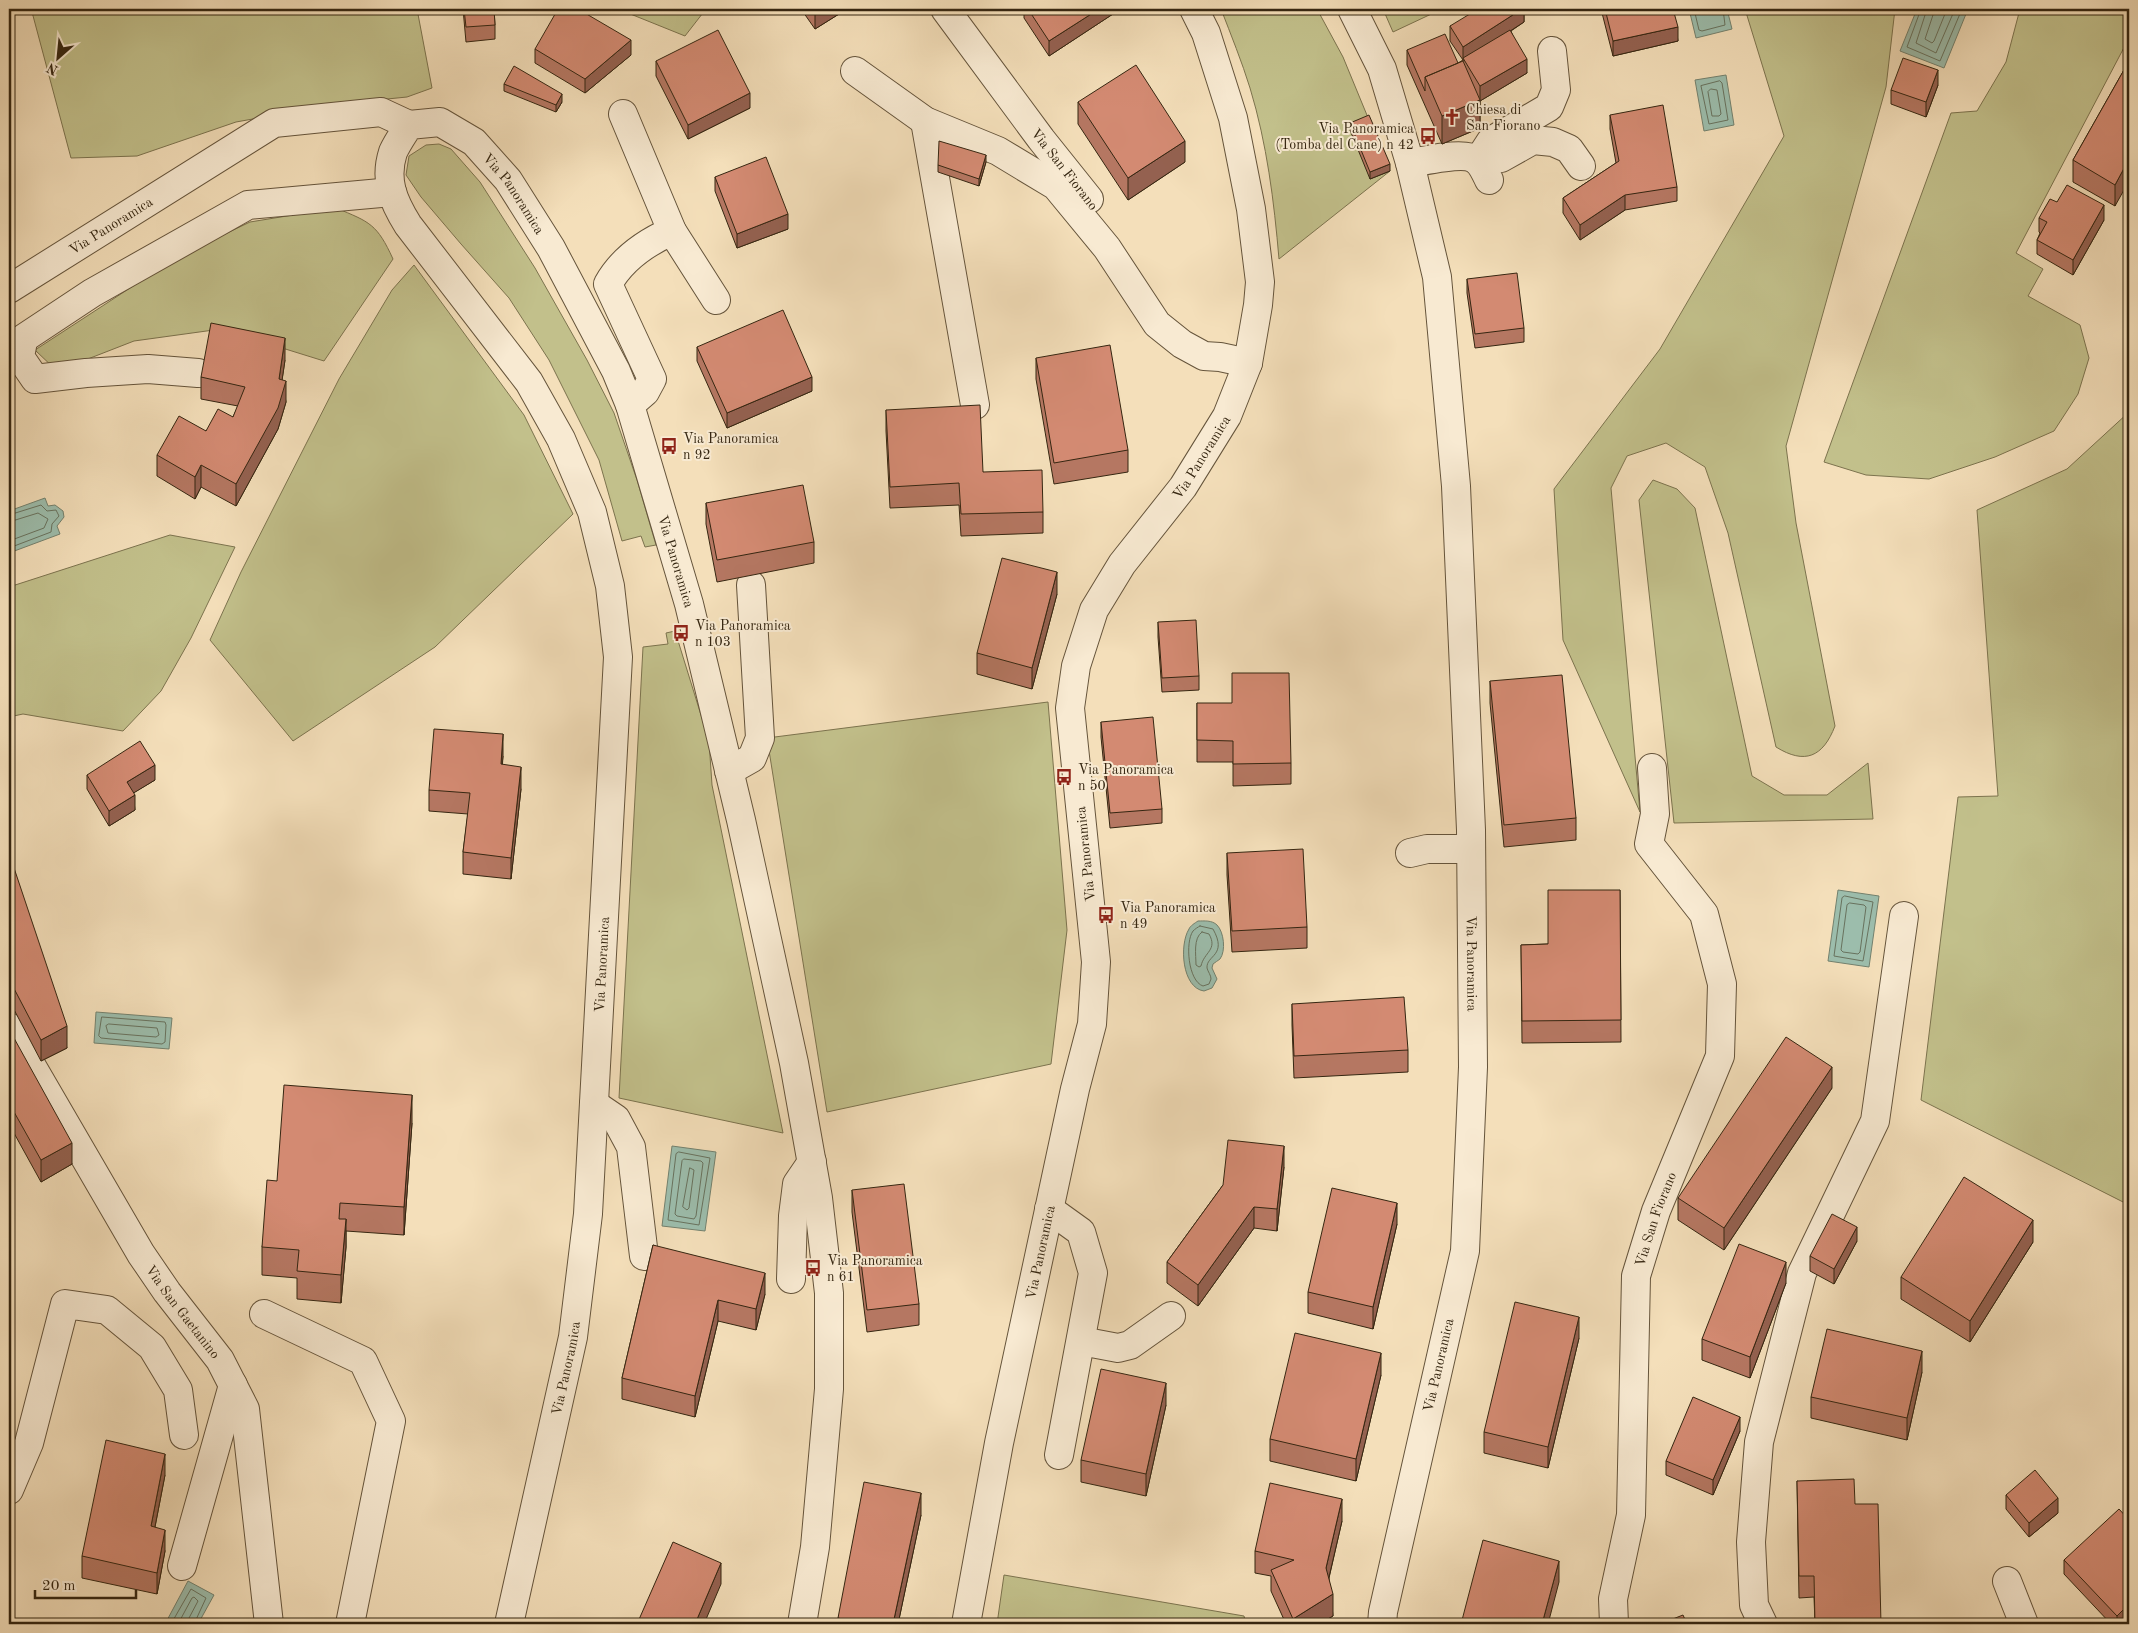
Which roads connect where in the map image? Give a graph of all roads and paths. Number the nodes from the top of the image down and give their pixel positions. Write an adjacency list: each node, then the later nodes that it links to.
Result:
1 (946, 9): 16 (street, Via San Fiorano)
2 (1194, 9): 18 (street, Via Panoramica)
3 (1352, 9): 9 (street, Via Panoramica)
4 (1552, 51): 11 (street)
5 (855, 71): 7 (street, Via San Fiorano)
6 (623, 114): 13 (street)
7 (925, 121): 16 (street, Via San Fiorano); 20 (street)
8 (409, 125): 12 (street, Via Panoramica); 14 (street, Via Panoramica); 21 (street, Via Panoramica)
9 (1410, 164): 11 (street); 25 (street, Via Panoramica)
10 (1581, 166): 11 (street)
11 (1484, 170)
12 (392, 192): 17 (street); 29 (street, Via Panoramica)
13 (672, 231): 15 (street); 21 (street)
14 (9, 289)
15 (716, 300)
16 (1173, 336): 18 (street, Via San Fiorano)
17 (16, 344): 19 (street)
18 (1248, 363): 31 (street, Via Panoramica)
19 (198, 373)
20 (975, 404)
21 (630, 405): 24 (street, Via Panoramica)
22 (751, 585): 24 (street)
23 (1652, 768): 49 (street, Via San Fiorano)
24 (729, 771): 30 (street, Via Panoramica)
25 (1471, 849): 26 (street); 48 (street, Via Panoramica)
26 (1410, 853)
27 (1904, 916): 50 (street)
28 (9, 1027): 37 (street, Via San Gaetanino)
29 (594, 1104): 32 (street); 45 (street, Via Panoramica)
30 (812, 1162): 33 (street); 46 (street, Via Panoramica)
31 (1049, 1209): 36 (street); 47 (street, Via Panoramica)
32 (644, 1256)
33 (790, 1279)
34 (264, 1314): 44 (street)
35 (1171, 1316): 36 (street)
36 (1081, 1341): 39 (street)
37 (233, 1385): 41 (street); 43 (street, Via San Gaetanino)
38 (184, 1435): 40 (street)
39 (1059, 1455)
40 (9, 1490)
41 (182, 1566)
42 (2007, 1581): 51 (street)
43 (269, 1624)
44 (350, 1624)
45 (509, 1624)
46 (802, 1624)
47 (966, 1624)
48 (1382, 1624)
49 (1614, 1624)
50 (1763, 1624)
51 (2024, 1624)

